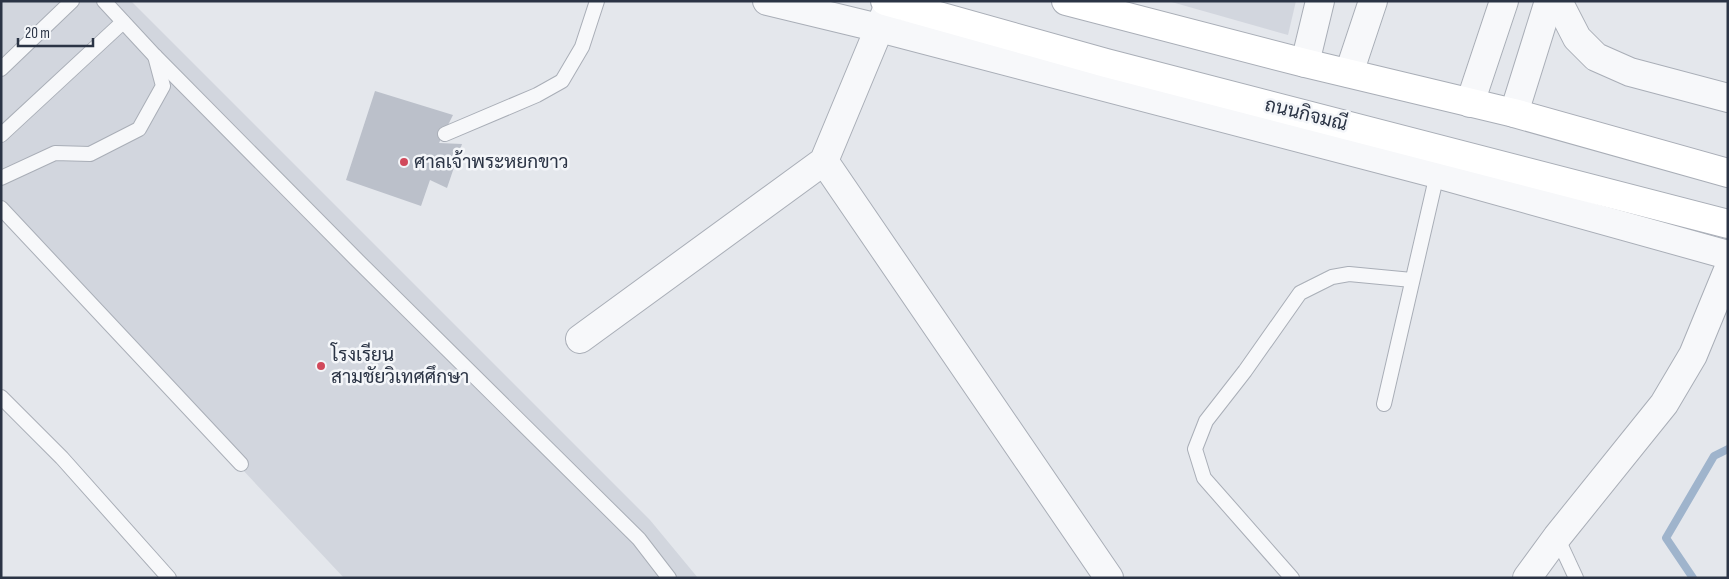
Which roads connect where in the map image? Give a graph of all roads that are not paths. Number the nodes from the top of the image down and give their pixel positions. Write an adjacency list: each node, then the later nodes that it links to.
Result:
1 (72, 1): 16 (lane)
2 (104, 1): 12 (lane)
3 (597, 1): 21 (lane)
4 (767, 1): 13 (street)
5 (1066, 1): 15 (main road)
6 (1320, 1): 15 (street)
7 (1373, 1): 17 (street)
8 (1504, 1): 19 (street)
9 (1549, 1): 20 (street)
10 (1558, 1): 18 (street)
11 (887, 2): 13 (street); 28 (main road, ถนนกิจมณี)
12 (123, 22): 14 (lane); 22 (lane)
13 (879, 28): 23 (street); 25 (street)
14 (154, 55): 26 (lane); 38 (lane)
15 (1305, 63): 17 (main road)
16 (1, 69)
17 (1349, 73): 19 (main road)
18 (1728, 98)
19 (1470, 103): 20 (main road)
20 (1514, 113): 24 (main road)
21 (445, 134)
22 (1, 135)
23 (824, 162): 32 (street); 39 (street)
24 (1728, 173)
25 (1437, 174): 29 (street); 31 (lane)
26 (1, 178)
27 (1, 208): 35 (lane)
28 (1728, 224)
29 (1728, 255)
30 (1728, 270): 36 (street)
31 (1412, 280): 34 (lane); 40 (lane)
32 (580, 338)
33 (1, 397): 37 (lane)
34 (1384, 404)
35 (241, 464)
36 (1557, 537): 41 (street); 42 (lane)
37 (169, 578)
38 (669, 578)
39 (1109, 578)
40 (1292, 578)
41 (1527, 578)
42 (1576, 578)

